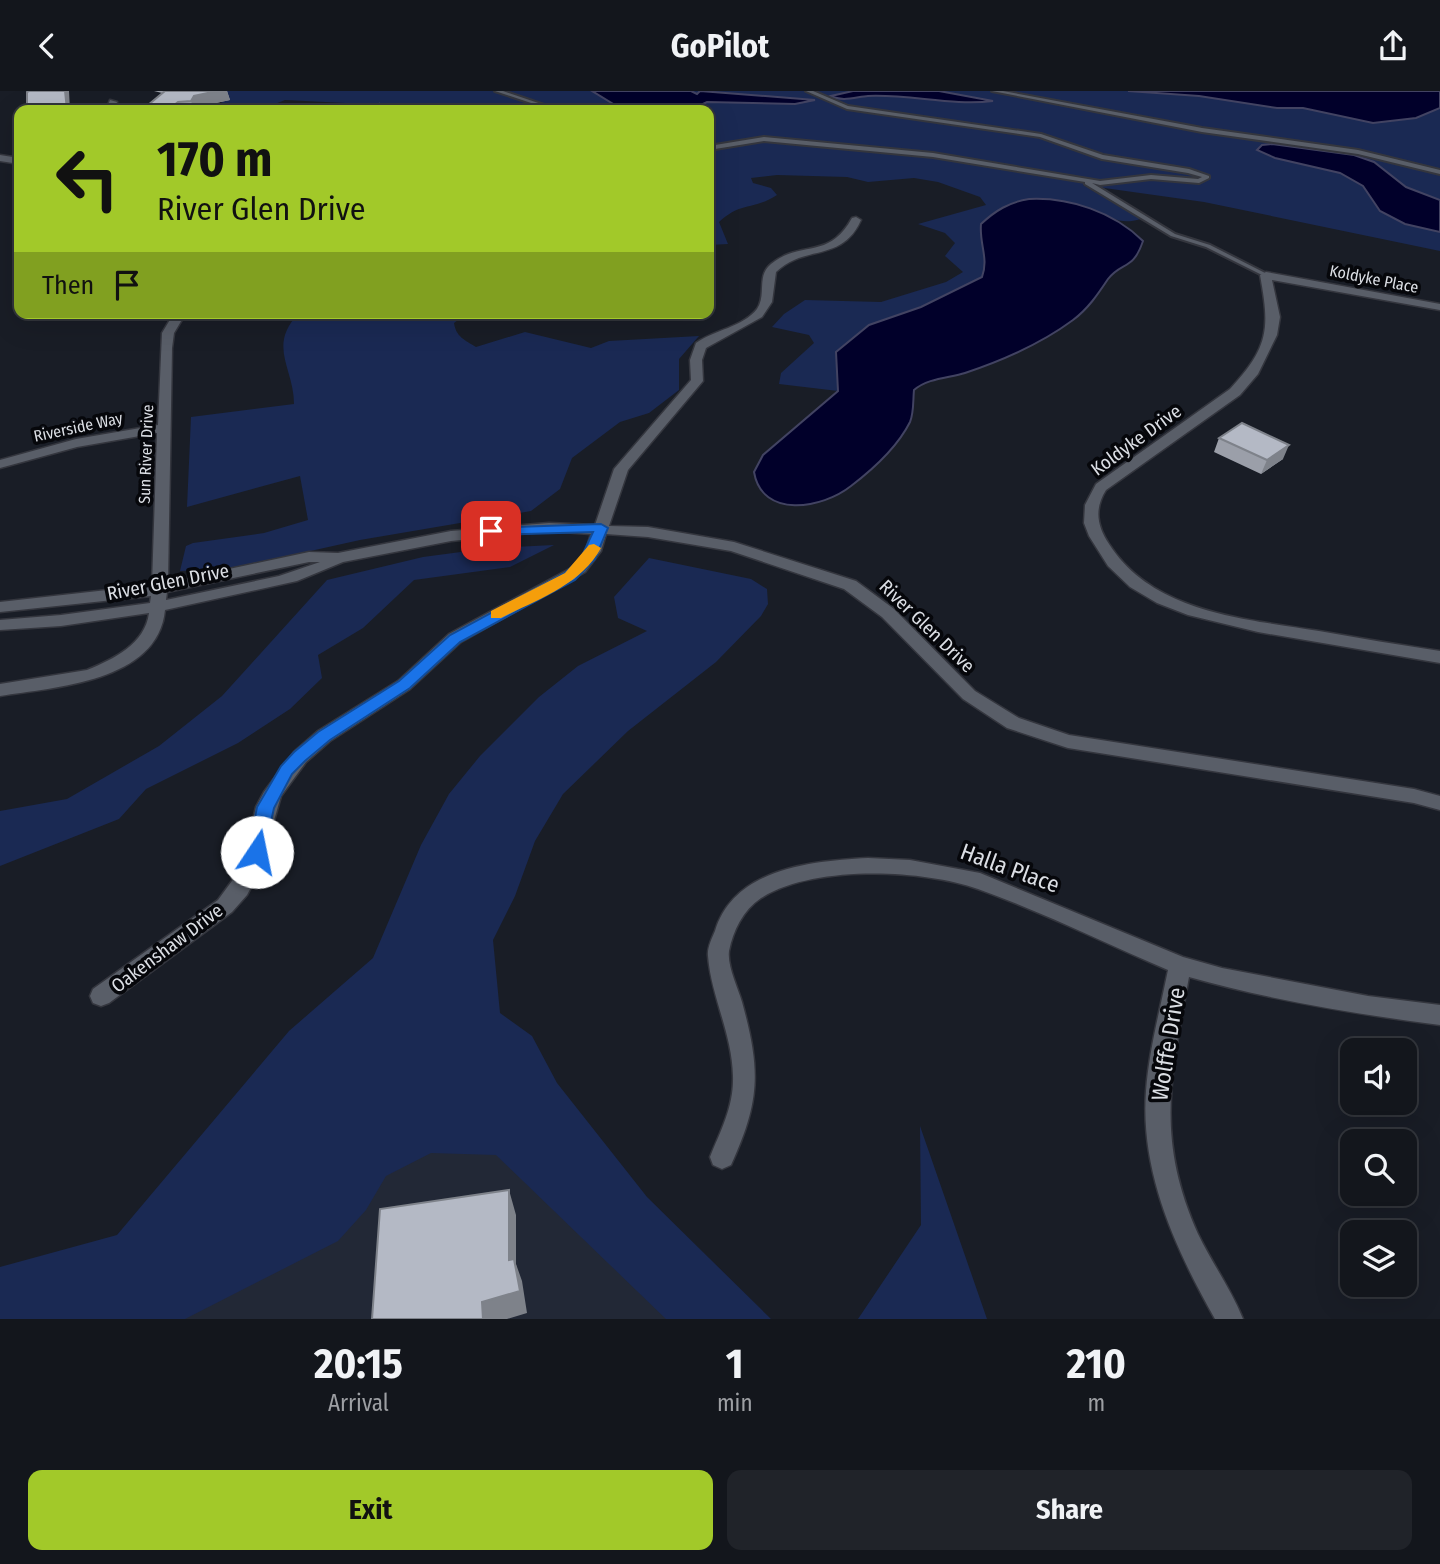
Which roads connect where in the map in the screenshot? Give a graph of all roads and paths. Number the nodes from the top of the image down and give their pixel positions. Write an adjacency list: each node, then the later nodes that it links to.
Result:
1 (498, 91): 4 (lane)
2 (809, 91): 7 (lane)
3 (995, 91): 6 (lane)
4 (541, 105)
5 (714, 147): 7 (lane)
6 (1440, 172)
7 (1087, 183): 9 (lane)
8 (856, 221): 14 (street, Oakenshaw Drive)
9 (1266, 275): 10 (street, Koldyke Place); 18 (street, Koldyke Drive)
10 (1440, 307)
11 (176, 319): 12 (street, Sun River Drive)
12 (165, 428): 13 (street, Riverside Way); 15 (street, Sun River Drive)
13 (0, 464)
14 (601, 528): 15 (street, River Glen Drive); 20 (street, River Glen Drive); 22 (street, Oakenshaw Drive)
15 (159, 598): 16 (street, River Glen Drive); 17 (street, River Glen Drive); 19 (street, Sun River Drive)
16 (0, 607)
17 (0, 625)
18 (1440, 657)
19 (0, 690)
20 (1440, 803)
21 (1180, 965): 23 (street, Halla Place); 24 (street, Halla Place); 25 (street, Wolffe Drive)
22 (101, 996)
23 (1440, 1015)
24 (722, 1157)
25 (1230, 1319)

